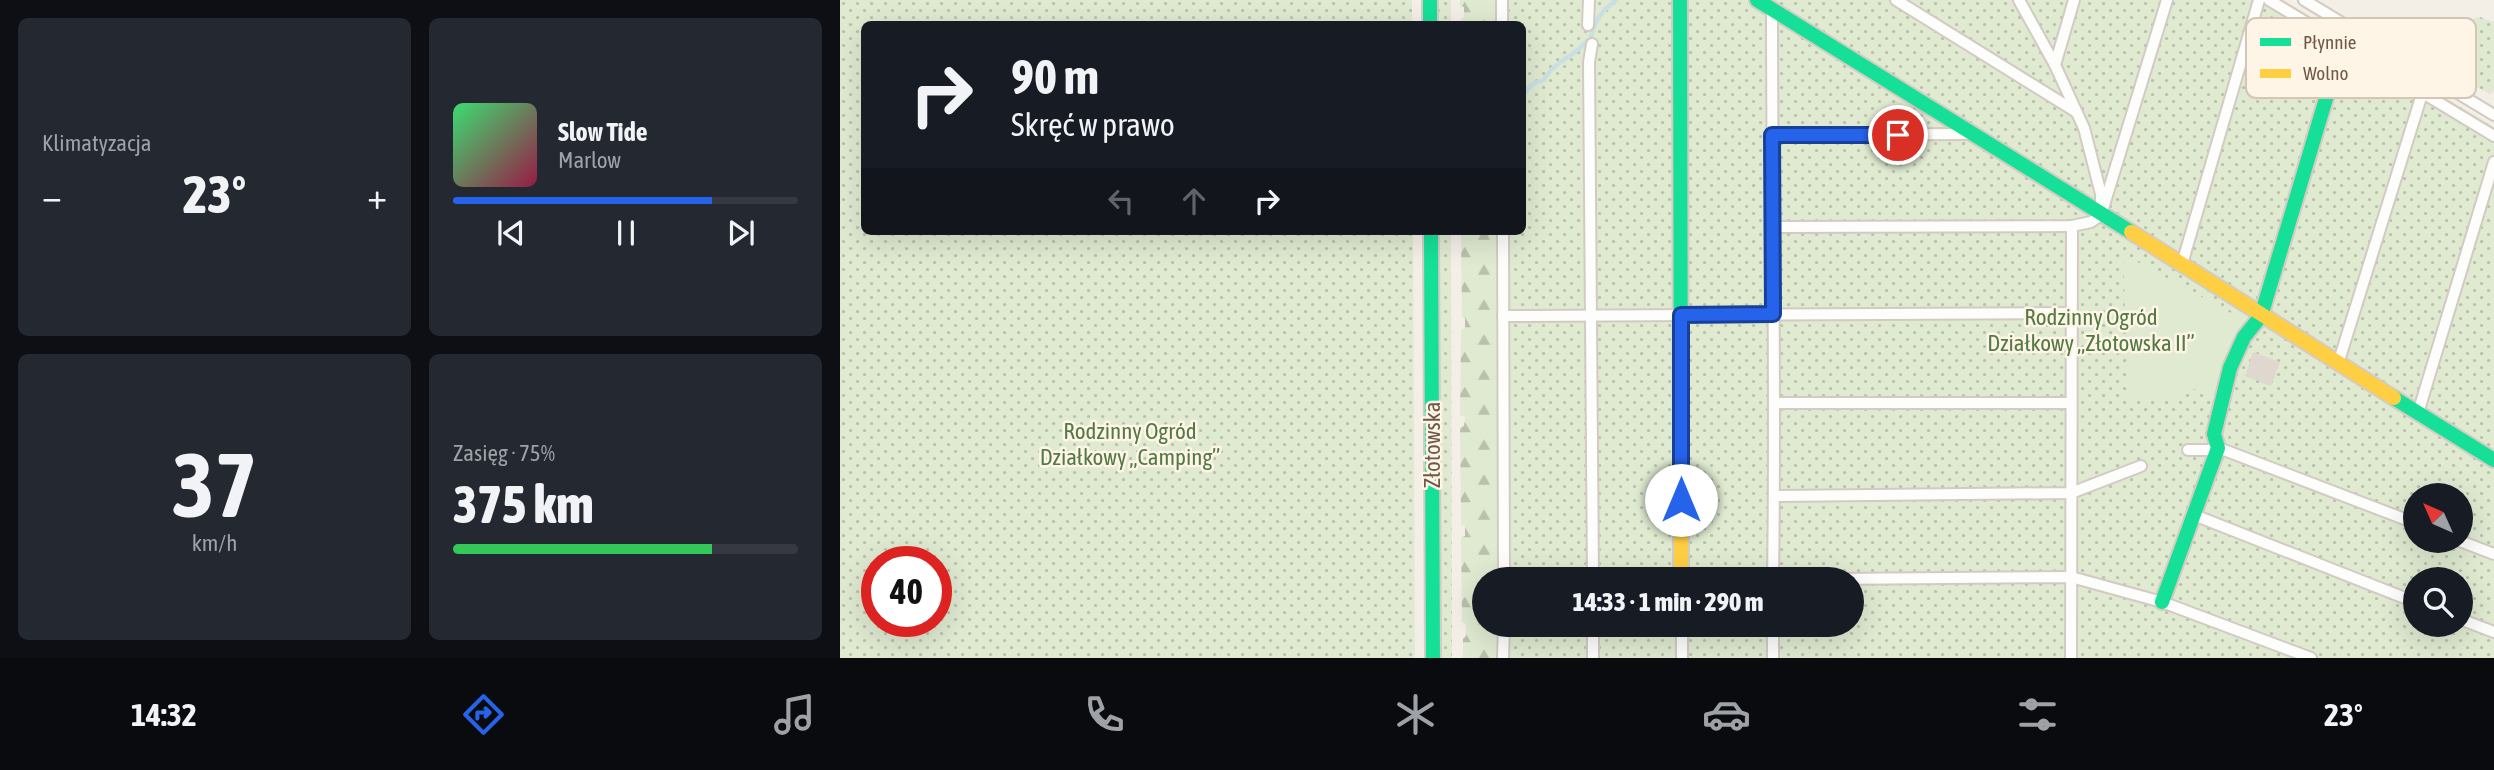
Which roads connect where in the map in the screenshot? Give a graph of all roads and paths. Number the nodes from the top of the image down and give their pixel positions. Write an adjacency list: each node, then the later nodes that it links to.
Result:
1 (1430, 0): 17 (street)
2 (1502, 0): 18 (street)
3 (1589, 0): 19 (street)
4 (1680, 0): 41 (street)
5 (1757, 0): 13 (street)
6 (1896, 0): 27 (street)
7 (2019, 0): 22 (street)
8 (2074, 0): 22 (street)
9 (2167, 0): 33 (street)
10 (2259, 0): 14 (street)
11 (2269, 0): 15 (street)
12 (2304, 0): 16 (street)
13 (1772, 9): 29 (street); 30 (street)
14 (2254, 18)
15 (2298, 18)
16 (2334, 18)
17 (1430, 21)
18 (1502, 21)
19 (1588, 25)
20 (1592, 44): 43 (street)
21 (2246, 45): 38 (street)
22 (2055, 65): 27 (street)
23 (2326, 98): 44 (street)
24 (2421, 98): 45 (street)
25 (2429, 98): 31 (street)
26 (2466, 98): 28 (street)
27 (2075, 111): 33 (street)
28 (2494, 115)
29 (1772, 135): 30 (street); 35 (street)
30 (1973, 135): 33 (street)
31 (2494, 136)
32 (2494, 162): 48 (street)
33 (2101, 215): 34 (street); 38 (street)
34 (2072, 226): 35 (street); 39 (street)
35 (1773, 227): 40 (street)
36 (1431, 235): 73 (street, Złotowska)
37 (1503, 235): 42 (street)
38 (2182, 264): 44 (street)
39 (2072, 313): 40 (street); 47 (street)
40 (1773, 314): 41 (street); 46 (street)
41 (1681, 315): 43 (street); 61 (street)
42 (1503, 316): 43 (street); 59 (street)
43 (1591, 316): 60 (street)
44 (2261, 316): 45 (street); 49 (street)
45 (2338, 364): 48 (street)
46 (1775, 403): 47 (street); 54 (street)
47 (2071, 403): 53 (street)
48 (2418, 413): 51 (street)
49 (2218, 448): 50 (street); 55 (street); 56 (street)
50 (2188, 450)
51 (2494, 460)
52 (2141, 466): 53 (street)
53 (2071, 493): 54 (street); 63 (street)
54 (1774, 496): 62 (street)
55 (2194, 515): 65 (street); 66 (street)
56 (2403, 518)
57 (2473, 546): 58 (street)
58 (2494, 554)
59 (1504, 567)
60 (1593, 567)
61 (1681, 567)
62 (1773, 567)
63 (2071, 578): 64 (street); 66 (street); 78 (street)
64 (1864, 579)
65 (2403, 596)
66 (2162, 602): 79 (street)
67 (2473, 624): 68 (street)
68 (2494, 632)
69 (1504, 637): 74 (street)
70 (1593, 637): 75 (street)
71 (1682, 637): 76 (street)
72 (1773, 637): 77 (street)
73 (1433, 658)
74 (1503, 658)
75 (1593, 658)
76 (1682, 658)
77 (1773, 658)
78 (2071, 658)
79 (2311, 658)

